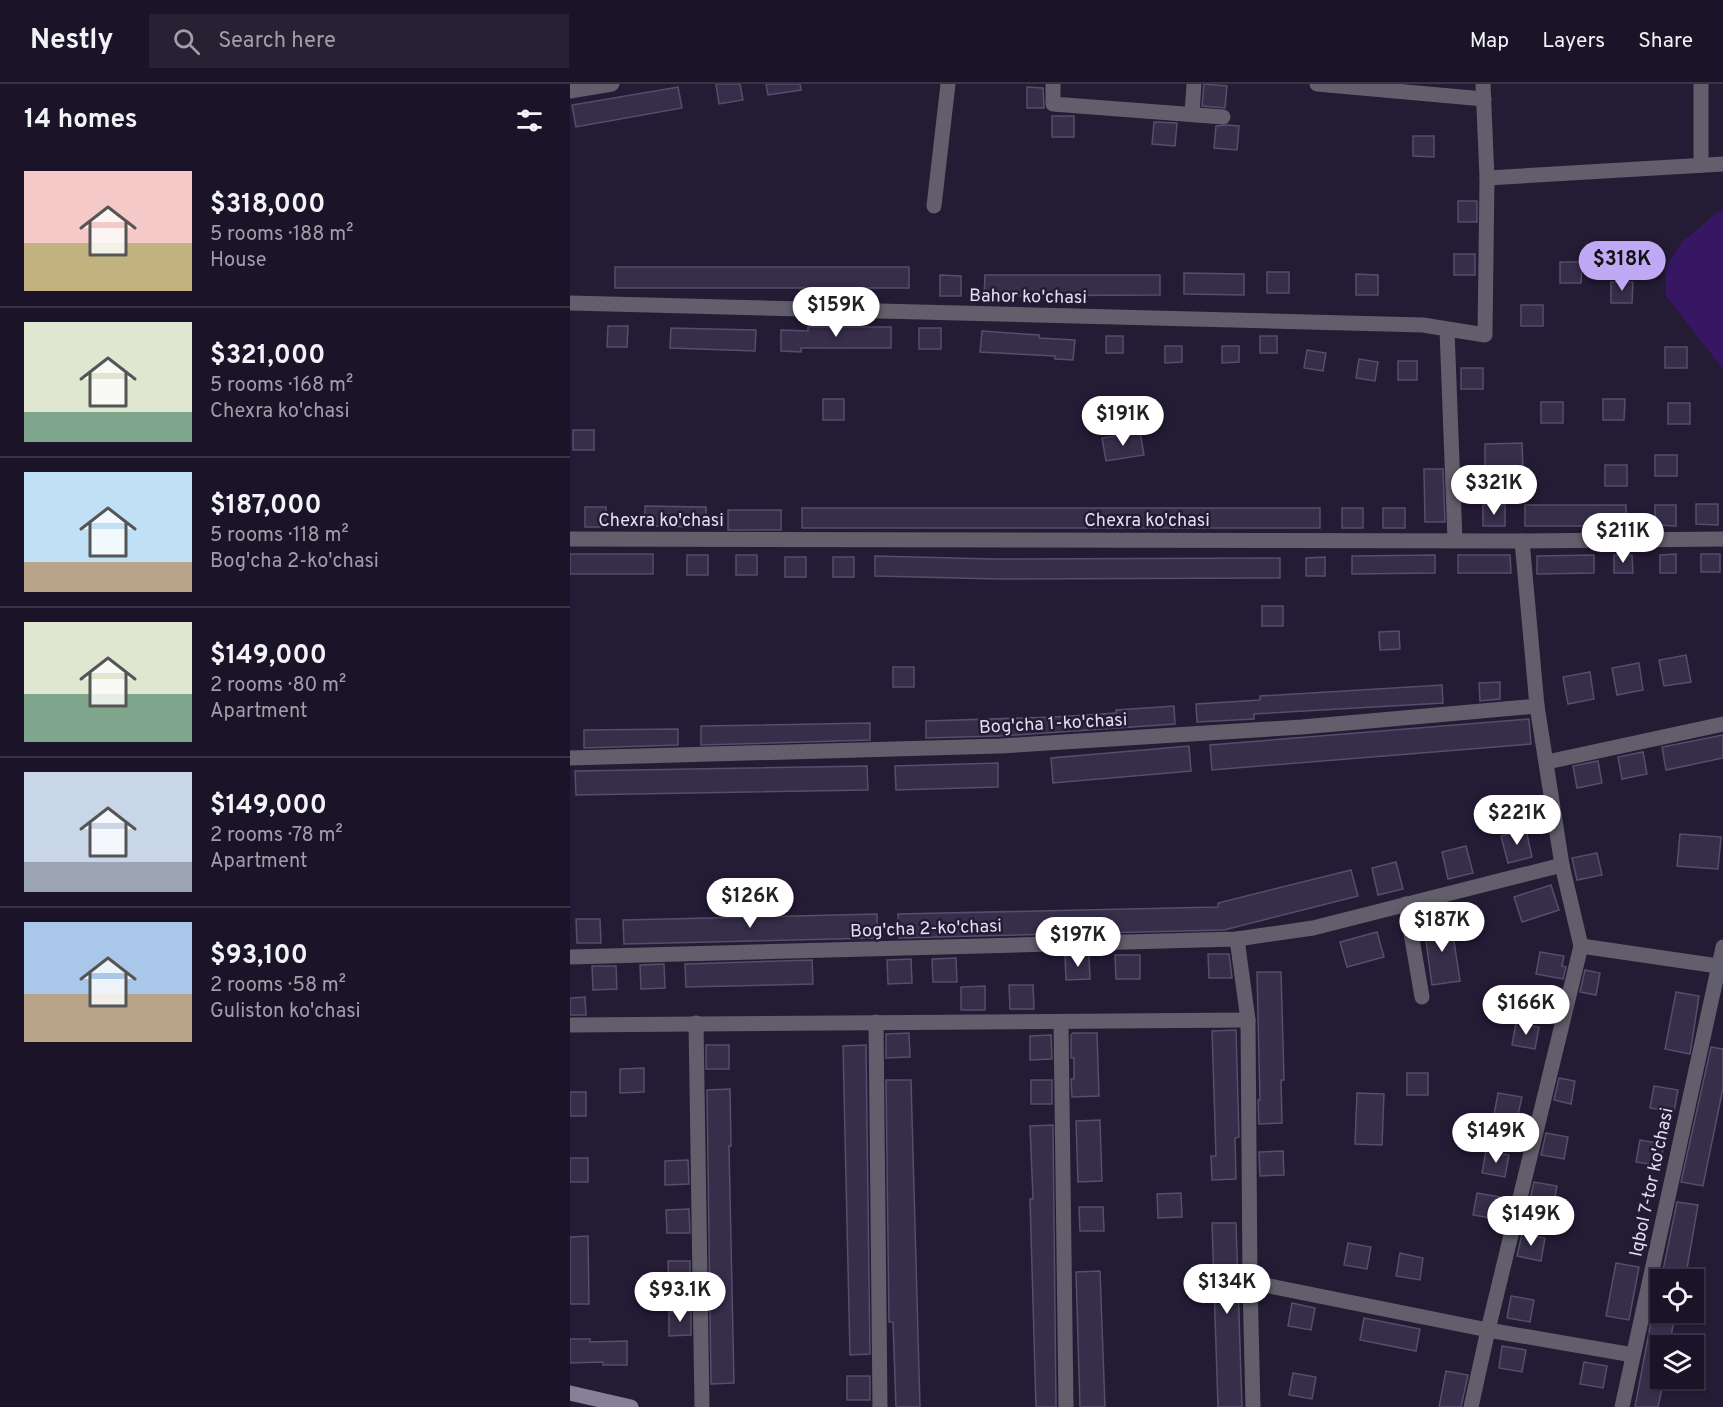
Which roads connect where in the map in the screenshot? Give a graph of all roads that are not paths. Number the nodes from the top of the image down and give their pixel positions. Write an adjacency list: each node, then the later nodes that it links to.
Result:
1 (607, 84): 7 (street)
2 (948, 84): 14 (street)
3 (1053, 84): 9 (street)
4 (1194, 84): 9 (street)
5 (1317, 84): 8 (street)
6 (1701, 84): 12 (street)
7 (570, 91)
8 (1484, 92): 13 (street)
9 (1192, 113): 10 (street)
10 (1222, 117)
11 (1723, 164): 12 (street)
12 (1701, 165): 13 (street)
13 (1487, 178): 16 (street, Bahor ko'chasi)
14 (934, 206)
15 (570, 303): 16 (street, Bahor ko'chasi)
16 (1447, 330): 19 (street)
17 (570, 539): 19 (street, Chexra ko'chasi)
18 (1723, 539): 20 (street, Chexra ko'chasi)
19 (1455, 540): 20 (street, Chexra ko'chasi)
20 (1522, 541): 21 (street)
21 (1537, 706): 23 (street, Bog'cha 1-ko'chasi); 24 (street)
22 (1723, 724): 24 (street)
23 (570, 758)
24 (1547, 762): 25 (street)
25 (1562, 865): 26 (street, Bog'cha 2-ko'chasi); 28 (street)
26 (1406, 904): 27 (street, Bog'cha 2-ko'chasi); 32 (street)
27 (1237, 939): 30 (street, Bog'cha 2-ko'chasi); 33 (street)
28 (1581, 946): 31 (street); 39 (street)
29 (1723, 947): 31 (street, Iqbol 7-tor ko'chasi)
30 (570, 957)
31 (1718, 966): 40 (street, Iqbol 7-tor ko'chasi)
32 (1422, 997)
33 (1248, 1020): 35 (street); 38 (street)
34 (876, 1022): 35 (street); 36 (street); 44 (street)
35 (1061, 1022): 45 (street)
36 (696, 1023): 37 (street); 43 (street)
37 (570, 1025)
38 (1250, 1282): 39 (street); 46 (street)
39 (1488, 1330): 40 (street); 47 (street)
40 (1633, 1355): 48 (street, Iqbol 7-tor ko'chasi)
41 (570, 1394): 42 (main road)
42 (631, 1407)
43 (702, 1407)
44 (880, 1407)
45 (1066, 1407)
46 (1253, 1407)
47 (1471, 1407)
48 (1622, 1407)

